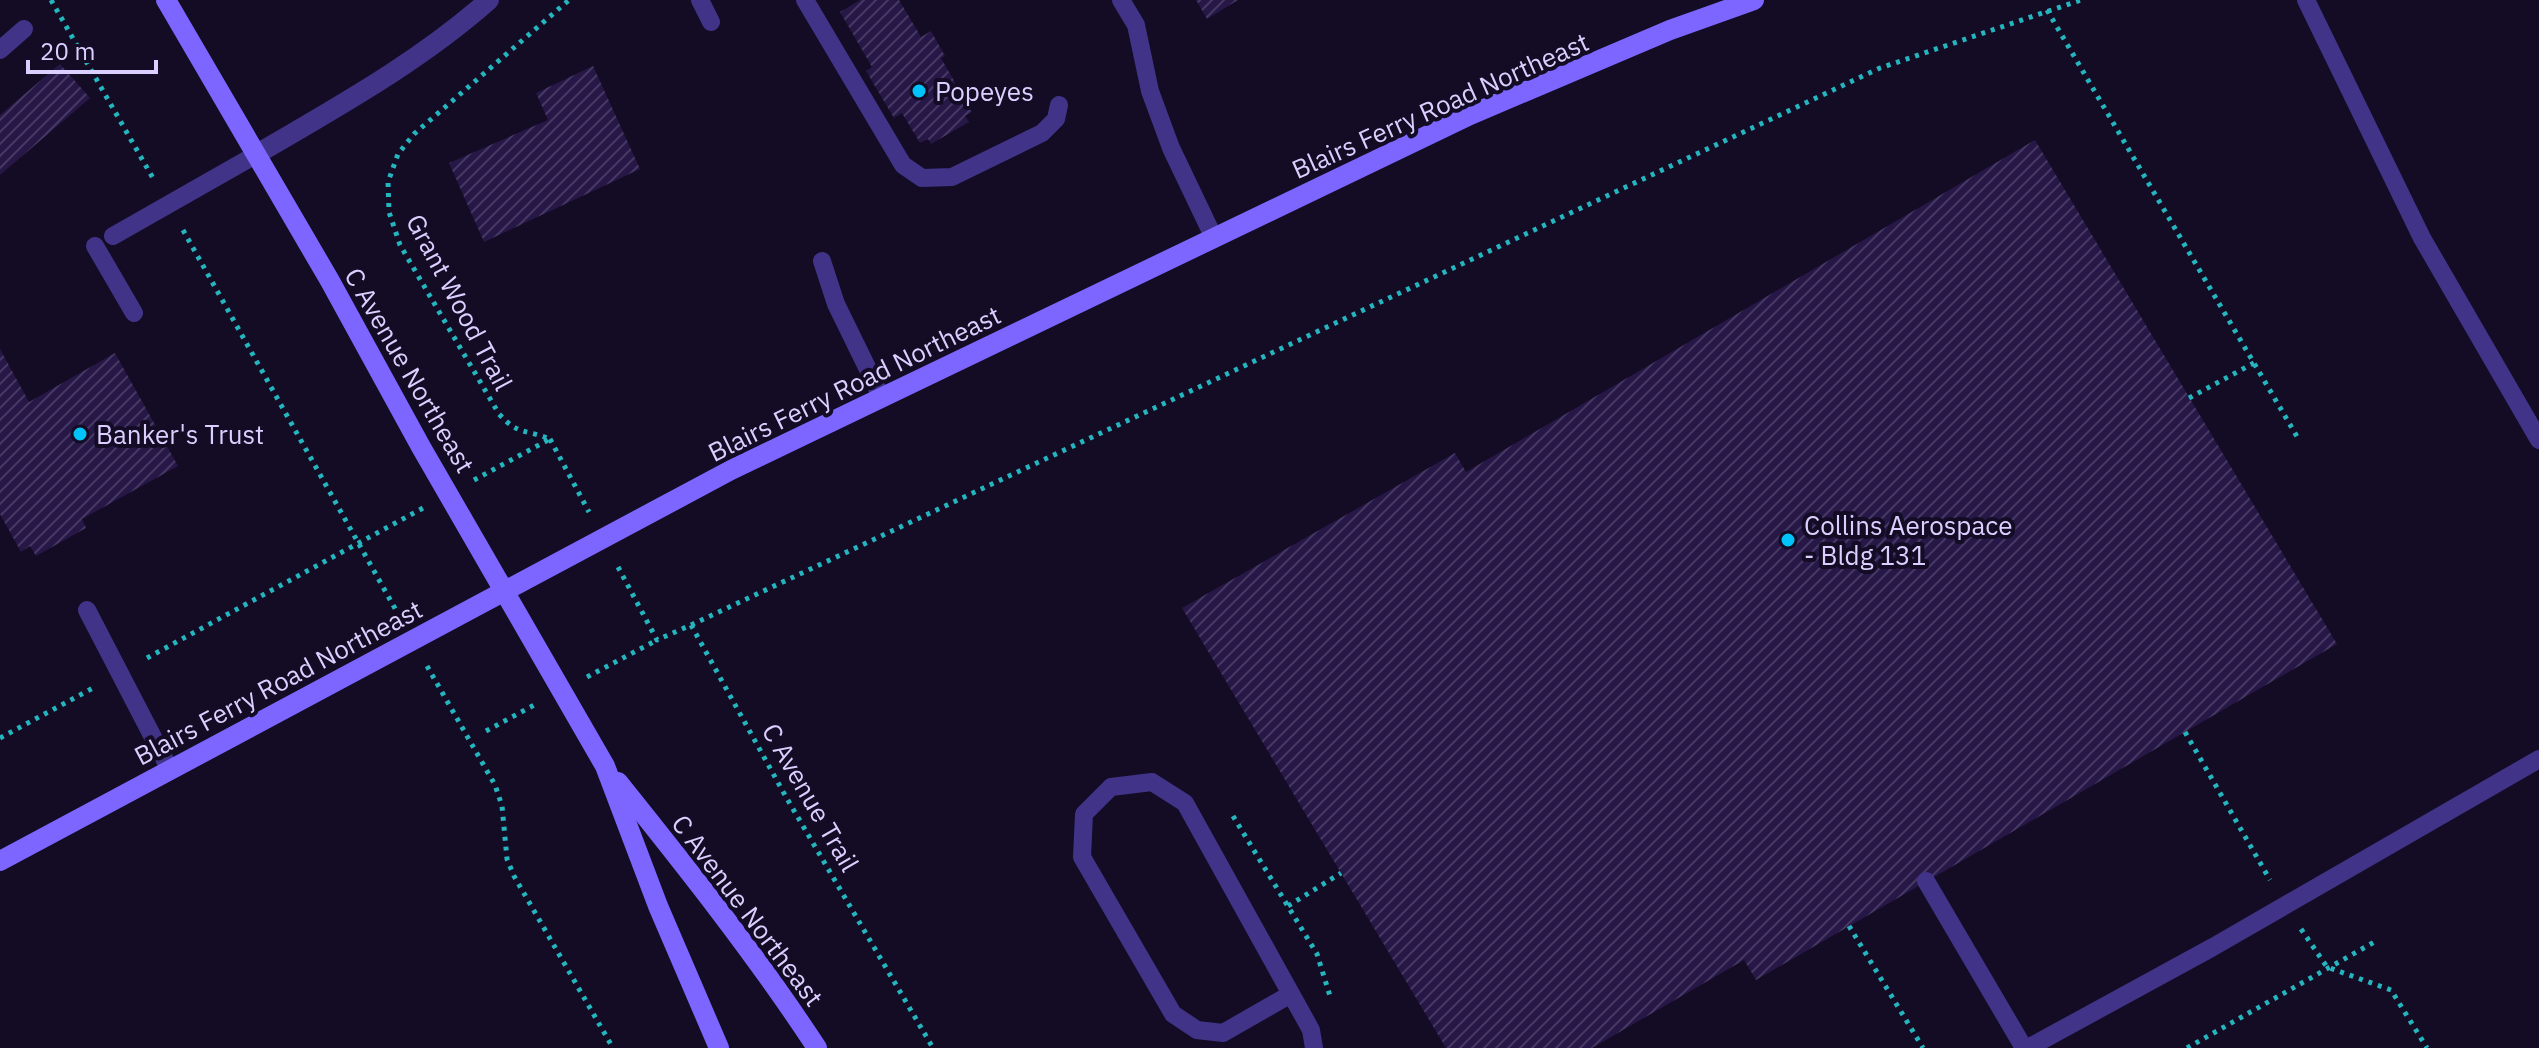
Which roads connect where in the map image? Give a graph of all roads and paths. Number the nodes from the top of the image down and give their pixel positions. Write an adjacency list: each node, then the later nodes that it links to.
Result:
1 (51, 0): 18 (path)
2 (166, 0): 17 (main road, C Avenue Northeast)
3 (489, 0): 17 (street)
4 (569, 0): 27 (path, Grant Wood Trail)
5 (700, 0): 13 (lane)
6 (805, 0): 16 (lane)
7 (1121, 0): 20 (lane)
8 (1754, 0): 11 (main road, Blairs Ferry Road Northeast)
9 (2081, 0): 12 (path)
10 (2306, 0): 29 (lane)
11 (1716, 6): 20 (main road, Blairs Ferry Road Northeast)
12 (2047, 10): 24 (path); 35 (path)
13 (711, 22)
14 (24, 29): 15 (lane)
15 (0, 50)
16 (1059, 105)
17 (257, 154): 18 (lane); 32 (main road, C Avenue Northeast)
18 (168, 204): 19 (lane); 38 (path)
19 (113, 236)
20 (1214, 238): 25 (main road, Blairs Ferry Road Northeast)
21 (95, 246): 23 (lane)
22 (822, 261): 25 (lane)
23 (134, 313)
24 (2254, 363): 26 (path); 28 (path)
25 (882, 398): 32 (main road, Blairs Ferry Road Northeast)
26 (2189, 398)
27 (550, 439): 30 (path); 31 (path)
28 (2299, 440)
29 (2539, 440)
30 (521, 455)
31 (560, 456)
32 (505, 591): 42 (main road, C Avenue Northeast); 43 (main road, Blairs Ferry Road Northeast)
33 (87, 610): 38 (lane)
34 (642, 611): 36 (path)
35 (691, 625): 36 (path); 56 (path, C Avenue Trail)
36 (657, 640): 37 (path)
37 (638, 649)
38 (120, 673): 40 (path); 43 (lane)
39 (460, 726): 53 (path)
40 (0, 738)
41 (2539, 759): 59 (lane)
42 (605, 766): 54 (main road, C Avenue Northeast); 55 (main road, C Avenue Northeast)
43 (170, 770): 45 (main road, Blairs Ferry Road Northeast)
44 (1233, 816): 48 (path)
45 (0, 861)
46 (1341, 873): 48 (path)
47 (1926, 881): 59 (lane)
48 (1288, 906): 52 (path)
49 (1849, 926): 58 (path)
50 (2376, 941): 60 (path)
51 (1291, 994): 51 (lane); 57 (lane)
52 (1334, 1009)
53 (613, 1048)
54 (719, 1048)
55 (817, 1048)
56 (933, 1048)
57 (1314, 1048)
58 (1923, 1048)
59 (2026, 1048)
60 (2187, 1048)

